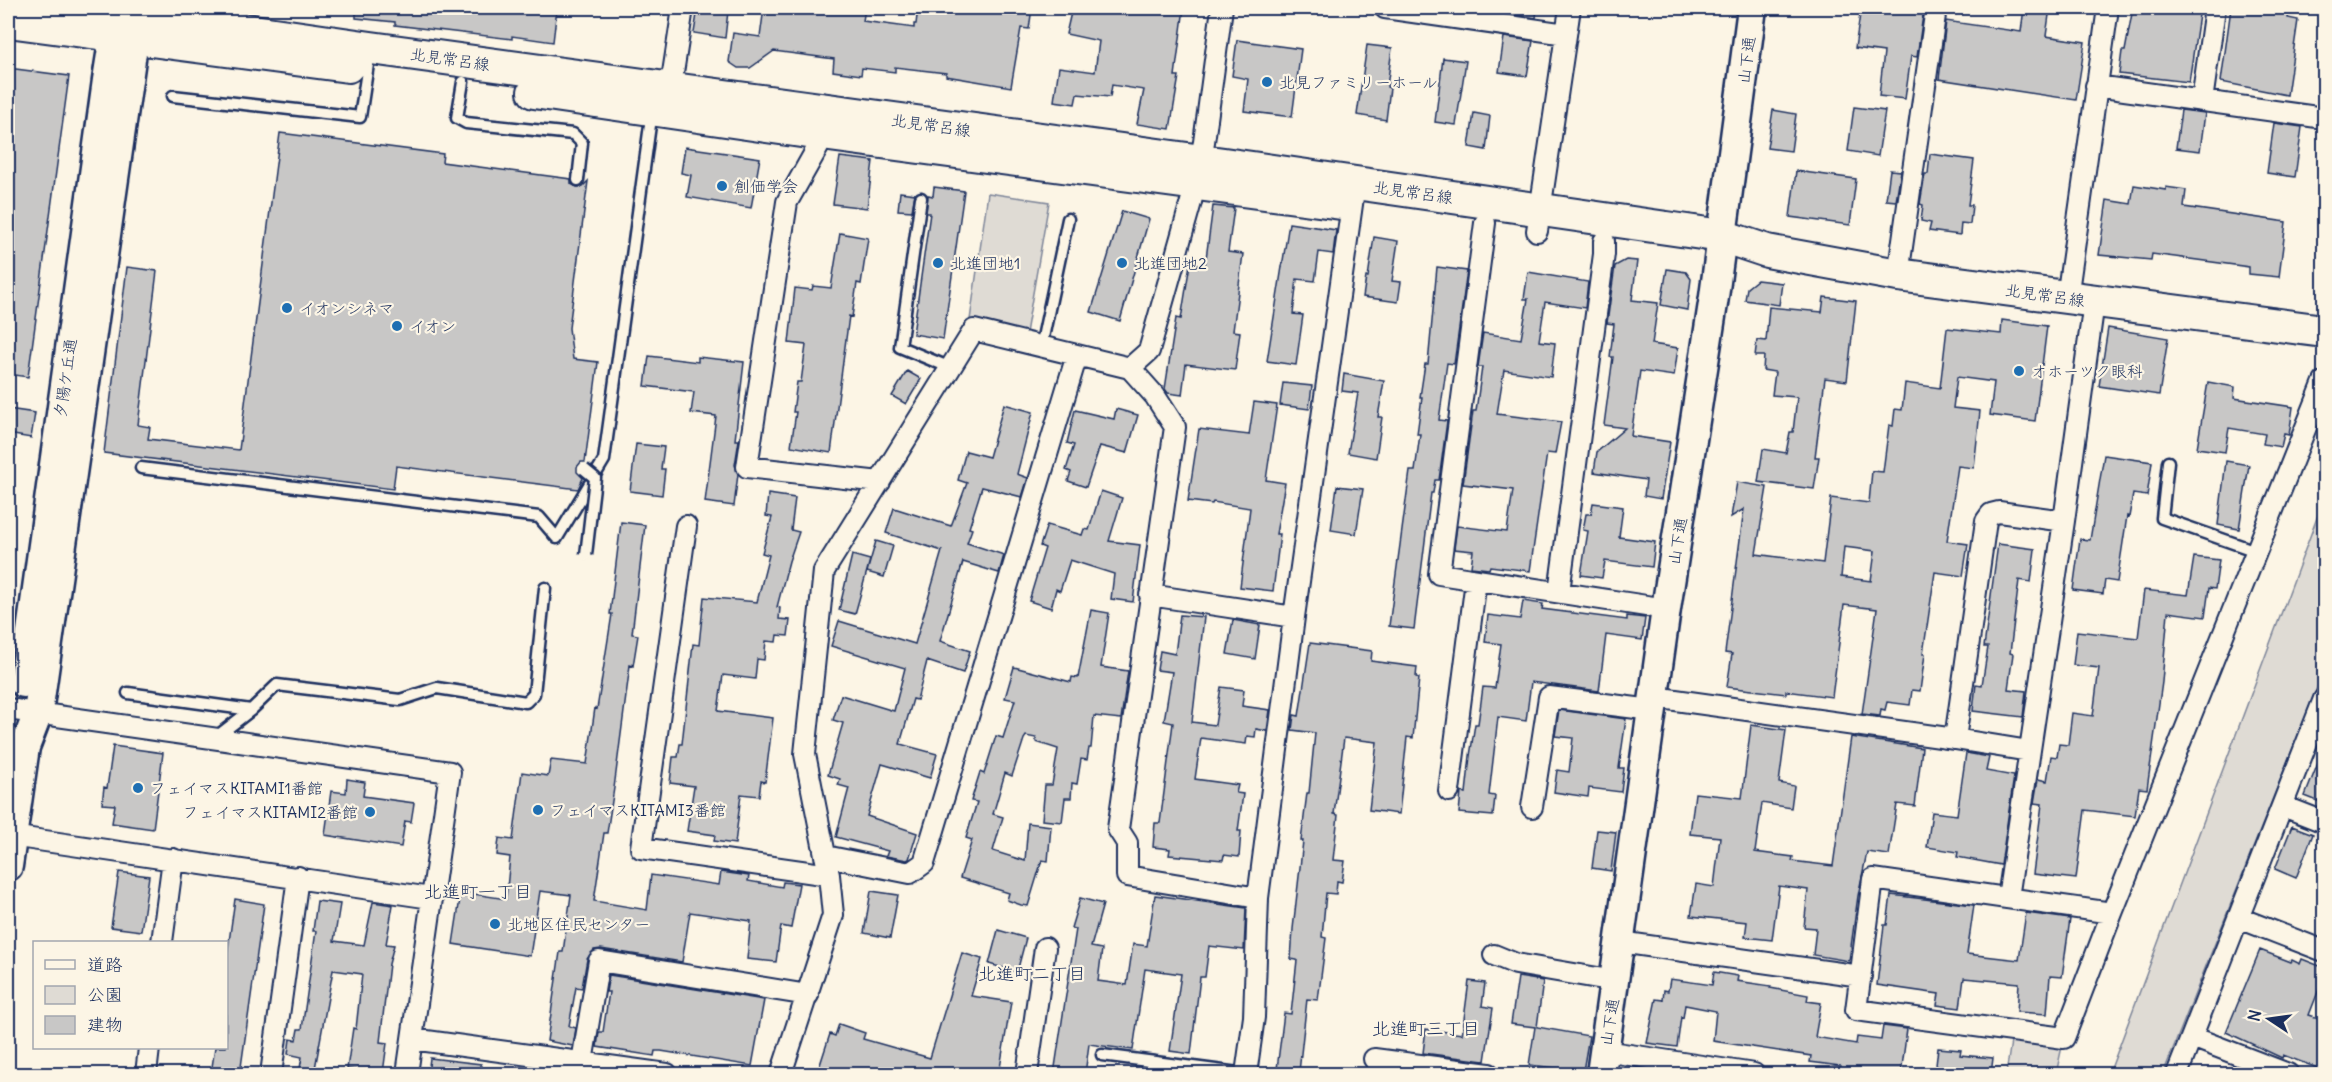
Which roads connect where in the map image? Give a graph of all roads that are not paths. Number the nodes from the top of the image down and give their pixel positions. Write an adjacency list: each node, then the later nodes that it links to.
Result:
1 (94, 8): 11 (main road, 北見常呂線)
2 (683, 8): 17 (street)
3 (1222, 8): 21 (street)
4 (1385, 8): 12 (street)
5 (1570, 8): 12 (street)
6 (1752, 8): 29 (street, 山下通)
7 (1936, 8): 30 (street)
8 (2108, 8): 15 (street)
9 (2215, 8): 18 (street)
10 (8, 21): 11 (main road, 北見常呂線)
11 (126, 23): 13 (main road, 北見常呂線); 56 (street, 夕陽ケ丘通)
12 (1566, 34): 26 (street)
13 (369, 59): 14 (main road, 北見常呂線); 16 (lane); 17 (main road, 北見常呂線)
14 (463, 82): 17 (main road, 北見常呂線); 22 (lane)
15 (2096, 86): 18 (street); 31 (street)
16 (173, 96)
17 (661, 99): 20 (main road, 北見常呂線); 39 (lane)
18 (2202, 101): 19 (street)
19 (2325, 118)
20 (824, 122): 21 (main road, 北見常呂線); 41 (street)
21 (1197, 173): 23 (main road, 北見常呂線); 36 (street)
22 (578, 180)
23 (1354, 194): 26 (main road, 北見常呂線); 27 (main road, 北見常呂線); 51 (street)
24 (921, 198): 35 (lane)
25 (1068, 219): 33 (lane)
26 (1539, 221): 27 (main road, 北見常呂線); 28 (main road, 北見常呂線); 29 (main road, 北見常呂線)
27 (1485, 223): 46 (street)
28 (1604, 241): 29 (main road, 北見常呂線); 48 (street)
29 (1720, 246): 30 (main road, 北見常呂線); 50 (street, 山下通)
30 (1898, 274): 31 (main road, 北見常呂線)
31 (2081, 300): 32 (main road, 北見常呂線); 42 (street)
32 (2325, 332)
33 (1041, 347): 34 (street); 35 (street)
34 (1077, 355): 36 (street); 66 (street)
35 (951, 368): 41 (street)
36 (1130, 368): 49 (street)
37 (2325, 382): 44 (street)
38 (2168, 462): 44 (lane)
39 (141, 468)
40 (584, 469): 45 (lane, bridge)
41 (880, 482): 66 (street)
42 (2064, 521): 58 (street); 59 (street)
43 (686, 526): 66 (street)
44 (2256, 551): 72 (street)
45 (586, 555)
46 (1476, 580): 48 (street); 60 (street)
47 (545, 588): 55 (lane)
48 (1559, 592): 50 (street)
49 (1150, 595): 51 (street); 70 (street)
50 (1666, 609): 54 (street, 山下通)
51 (1294, 617): 70 (street)
52 (128, 693): 55 (lane)
53 (2325, 699): 61 (street)
54 (1653, 704): 58 (street); 62 (street); 75 (street, 山下通)
55 (251, 710): 57 (lane)
56 (22, 711): 57 (street); 64 (street, 夕陽ケ丘通)
57 (214, 738): 69 (street)
58 (1955, 739): 59 (street)
59 (2029, 751): 71 (street)
60 (1449, 791)
61 (2283, 806): 63 (street); 73 (street)
62 (1532, 807)
63 (2325, 822)
64 (11, 836): 65 (street); 67 (street, 夕陽ケ丘通)
65 (173, 860): 68 (street); 74 (street)
66 (827, 865): 81 (street)
67 (8, 866)
68 (298, 877): 69 (street); 91 (street)
69 (431, 898): 83 (street)
70 (1258, 898): 96 (street)
71 (2008, 898): 72 (street); 79 (street)
72 (2112, 913): 79 (street)
73 (2239, 918): 77 (street); 82 (street)
74 (162, 941)
75 (1620, 942): 79 (street); 80 (street, 山下通)
76 (1044, 948): 95 (street)
77 (2325, 951)
78 (1494, 955): 80 (street)
79 (1861, 976)
80 (1615, 981): 88 (street, 山下通)
81 (808, 994): 87 (street); 94 (street)
82 (2192, 1037): 99 (street); 100 (street)
83 (412, 1039): 87 (street); 92 (street)
84 (149, 1049): 90 (street)
85 (1102, 1055): 96 (lane)
86 (1374, 1059): 89 (street)
87 (582, 1062): 93 (street)
88 (1603, 1063): 98 (street)
89 (1403, 1069): 97 (street)
90 (146, 1074)
91 (271, 1074)
92 (407, 1074)
93 (668, 1074)
94 (781, 1074)
95 (1027, 1074)
96 (1246, 1074)
97 (1490, 1074)
98 (1754, 1074)
99 (2177, 1074)
100 (2288, 1074)

